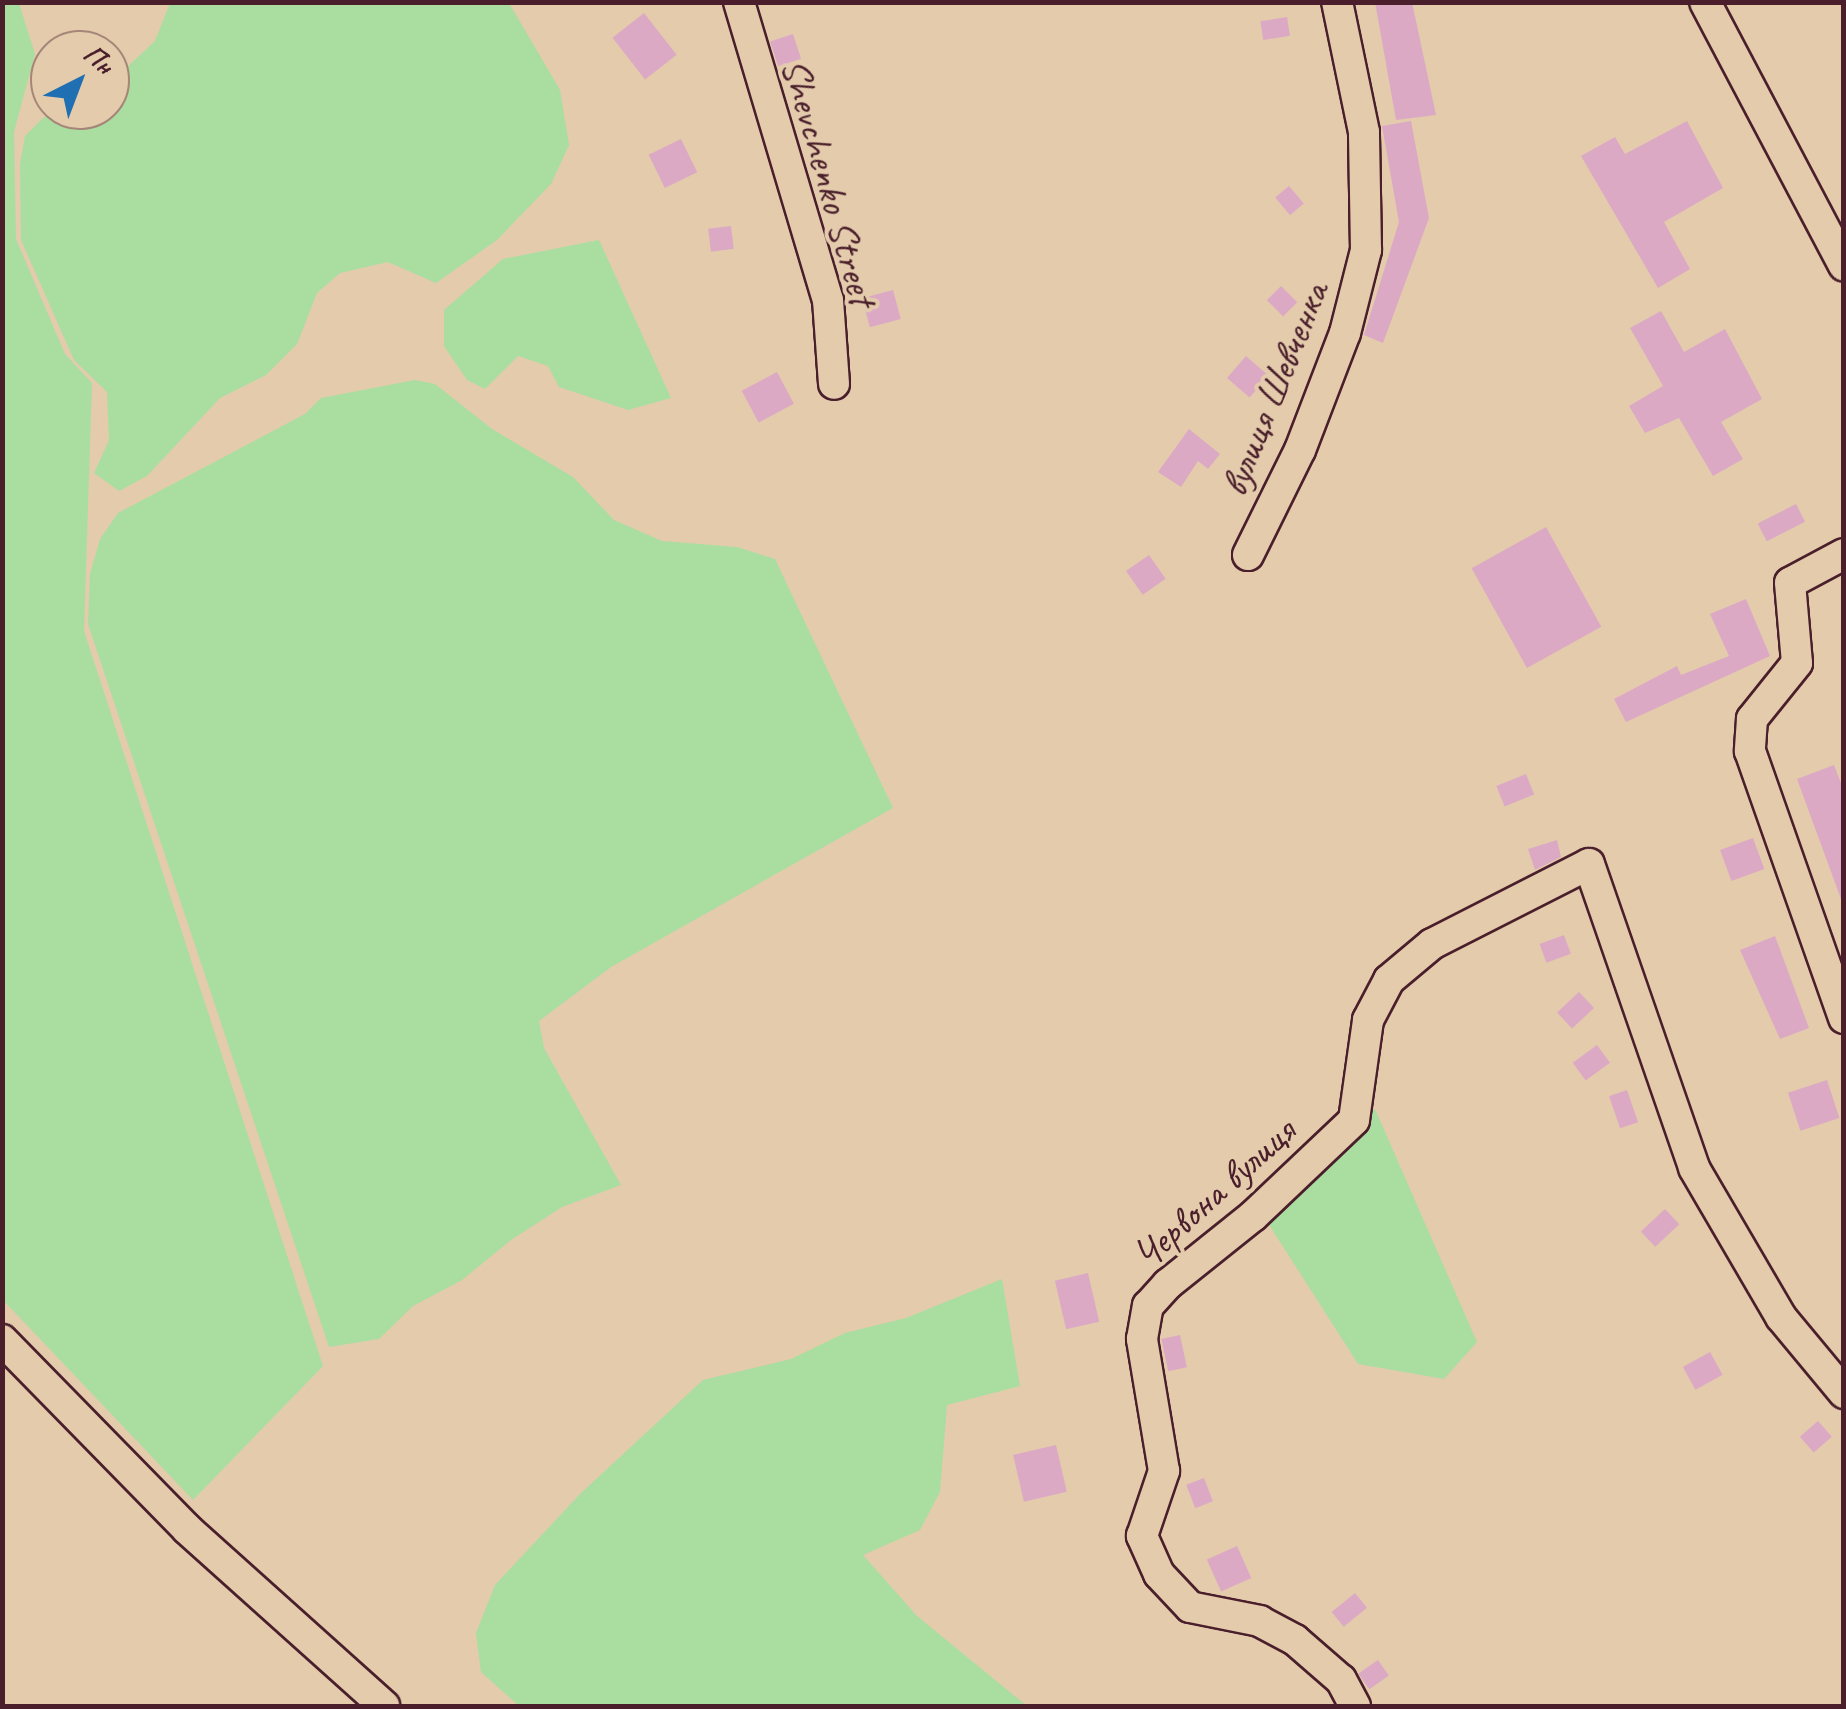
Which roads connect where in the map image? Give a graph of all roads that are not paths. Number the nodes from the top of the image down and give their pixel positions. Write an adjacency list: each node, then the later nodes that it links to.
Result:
1 (739, 2): 5 (street, Shevchenko Street)
2 (1338, 2): 7 (street, вулиця Шевченка)
3 (1705, 2): 4 (street)
4 (1844, 266)
5 (834, 384)
6 (1844, 554): 8 (street)
7 (1248, 555)
8 (1844, 1018)
9 (2, 1340): 11 (street)
10 (1844, 1393): 12 (street, Червона вулиця)
11 (384, 1706)
12 (1354, 1706)

